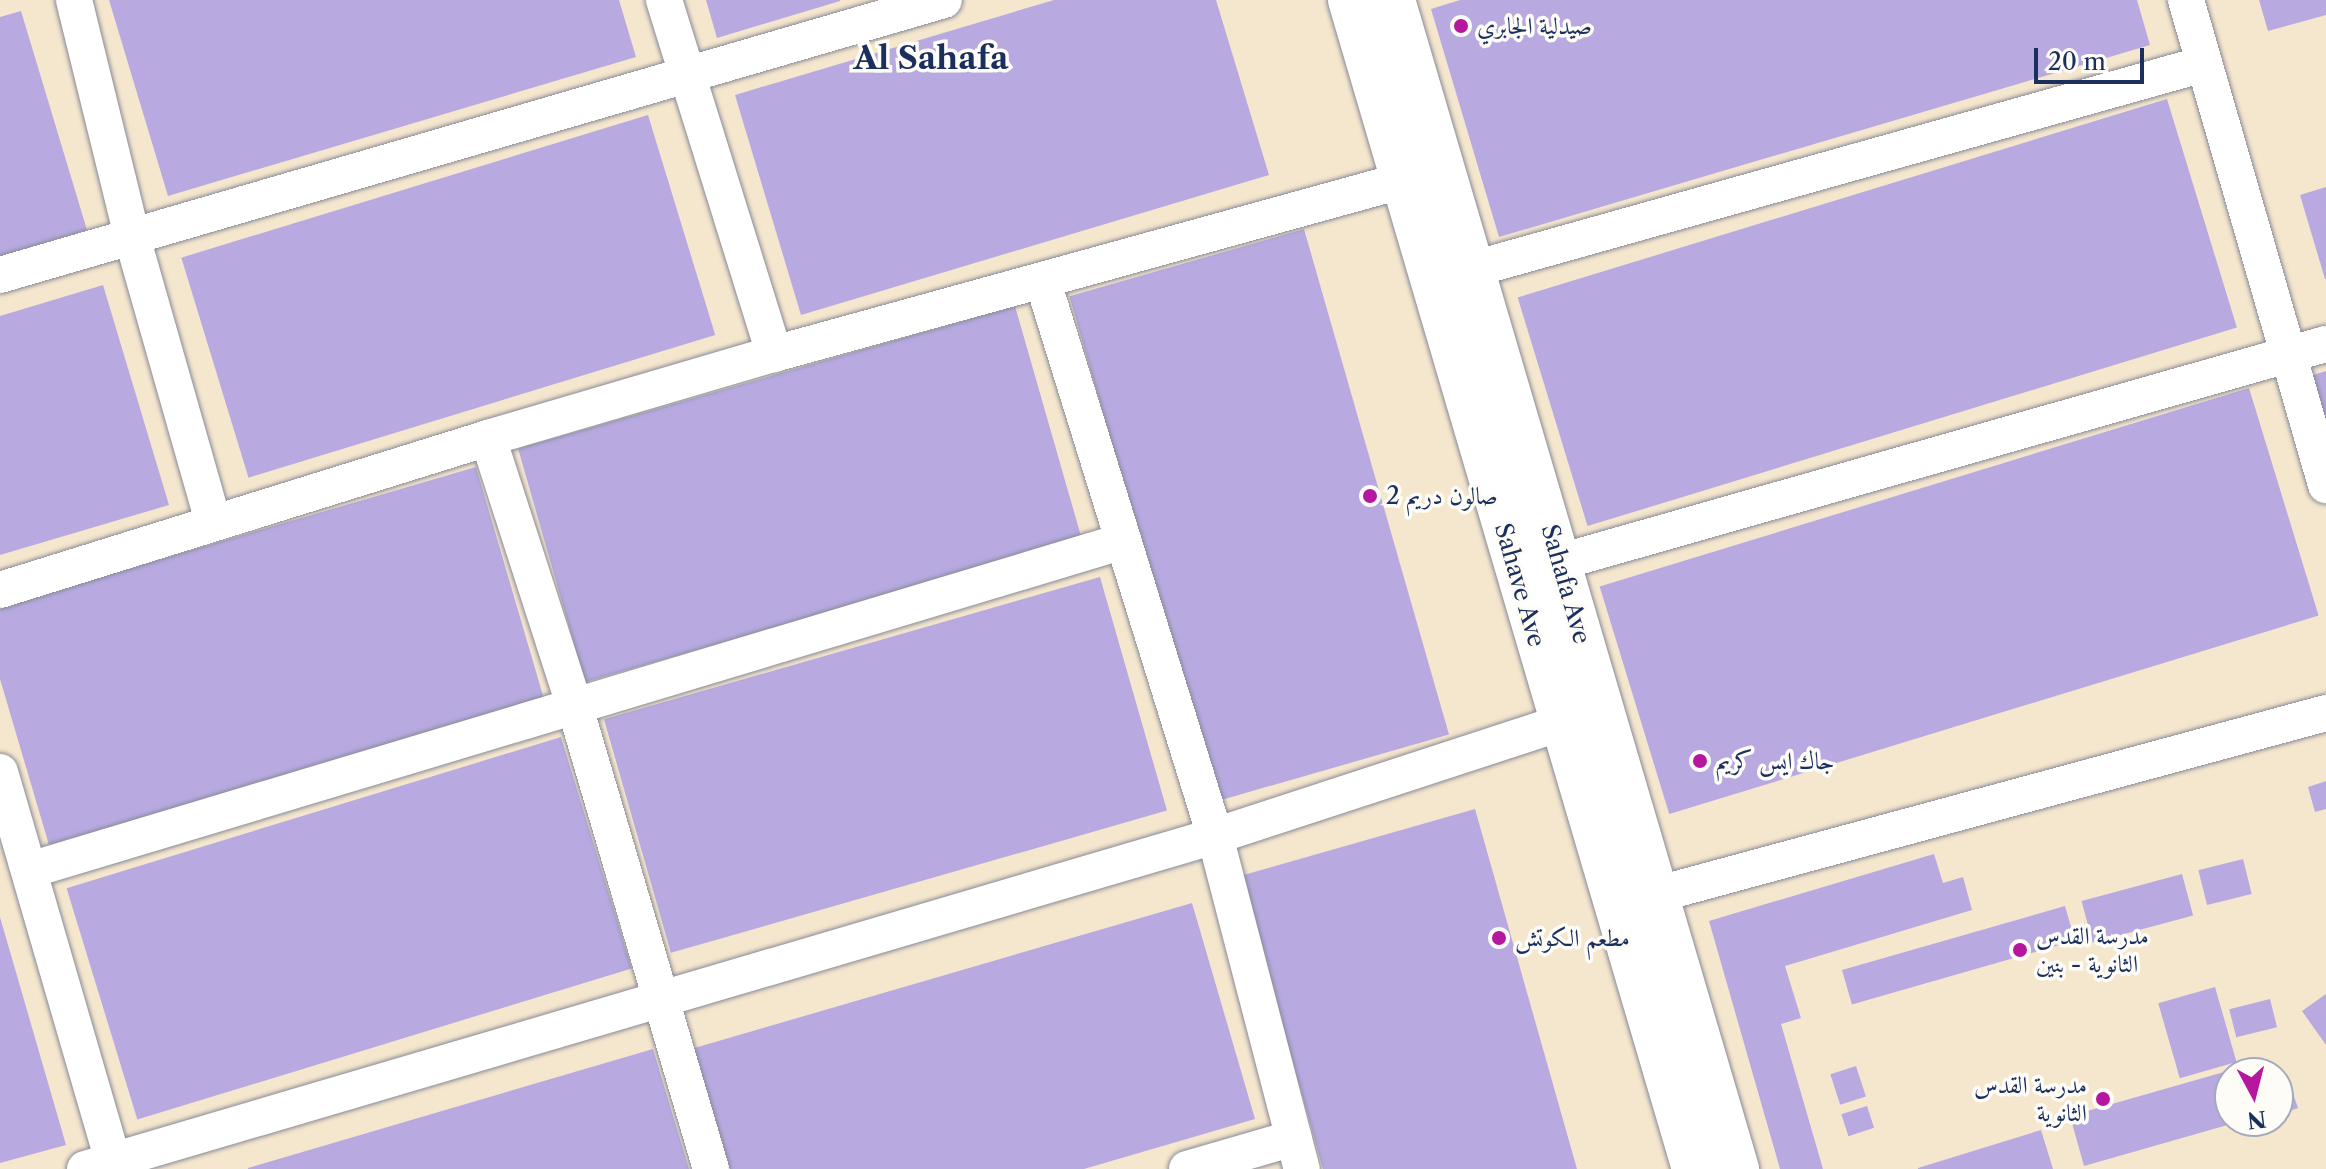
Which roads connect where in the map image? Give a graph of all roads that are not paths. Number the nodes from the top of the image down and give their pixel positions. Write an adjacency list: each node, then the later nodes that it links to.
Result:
1 (74, 0): 10 (street)
2 (664, 0): 8 (street)
3 (944, 0): 8 (street)
4 (1350, 0): 9 (main road, Sahave Ave)
5 (1393, 0): 11 (main road, Sahafa Ave)
6 (2186, 0): 7 (street)
7 (2204, 64): 11 (street); 16 (street)
8 (687, 78): 10 (street); 15 (street)
9 (1401, 181): 13 (street); 25 (main road, Sahave Ave)
10 (132, 237): 12 (street); 19 (street)
11 (1470, 270): 21 (main road, Sahafa Ave)
12 (0, 275)
13 (1043, 282): 15 (street); 20 (street)
14 (2326, 344): 16 (street)
15 (774, 354): 17 (street)
16 (2288, 355): 18 (street); 21 (street)
17 (488, 438): 19 (street); 23 (street)
18 (2326, 485)
19 (213, 522): 22 (street)
20 (1124, 541): 23 (street); 27 (street)
21 (1560, 562): 29 (main road, Sahafa Ave)
22 (0, 590)
23 (575, 707): 28 (street); 30 (street)
24 (2326, 713): 29 (street)
25 (1561, 723): 27 (street); 29 (main road, Sahave Ave)
26 (0, 772): 28 (street)
27 (1215, 836): 30 (street); 31 (street)
28 (30, 870): 32 (street)
29 (1635, 900): 35 (main road, Sahave Ave); 36 (main road, Sahafa Ave)
30 (662, 1000): 32 (street); 33 (street)
31 (1298, 1153): 34 (street)
32 (104, 1166)
33 (711, 1169)
34 (1187, 1169)
35 (1694, 1169)
36 (1737, 1169)

